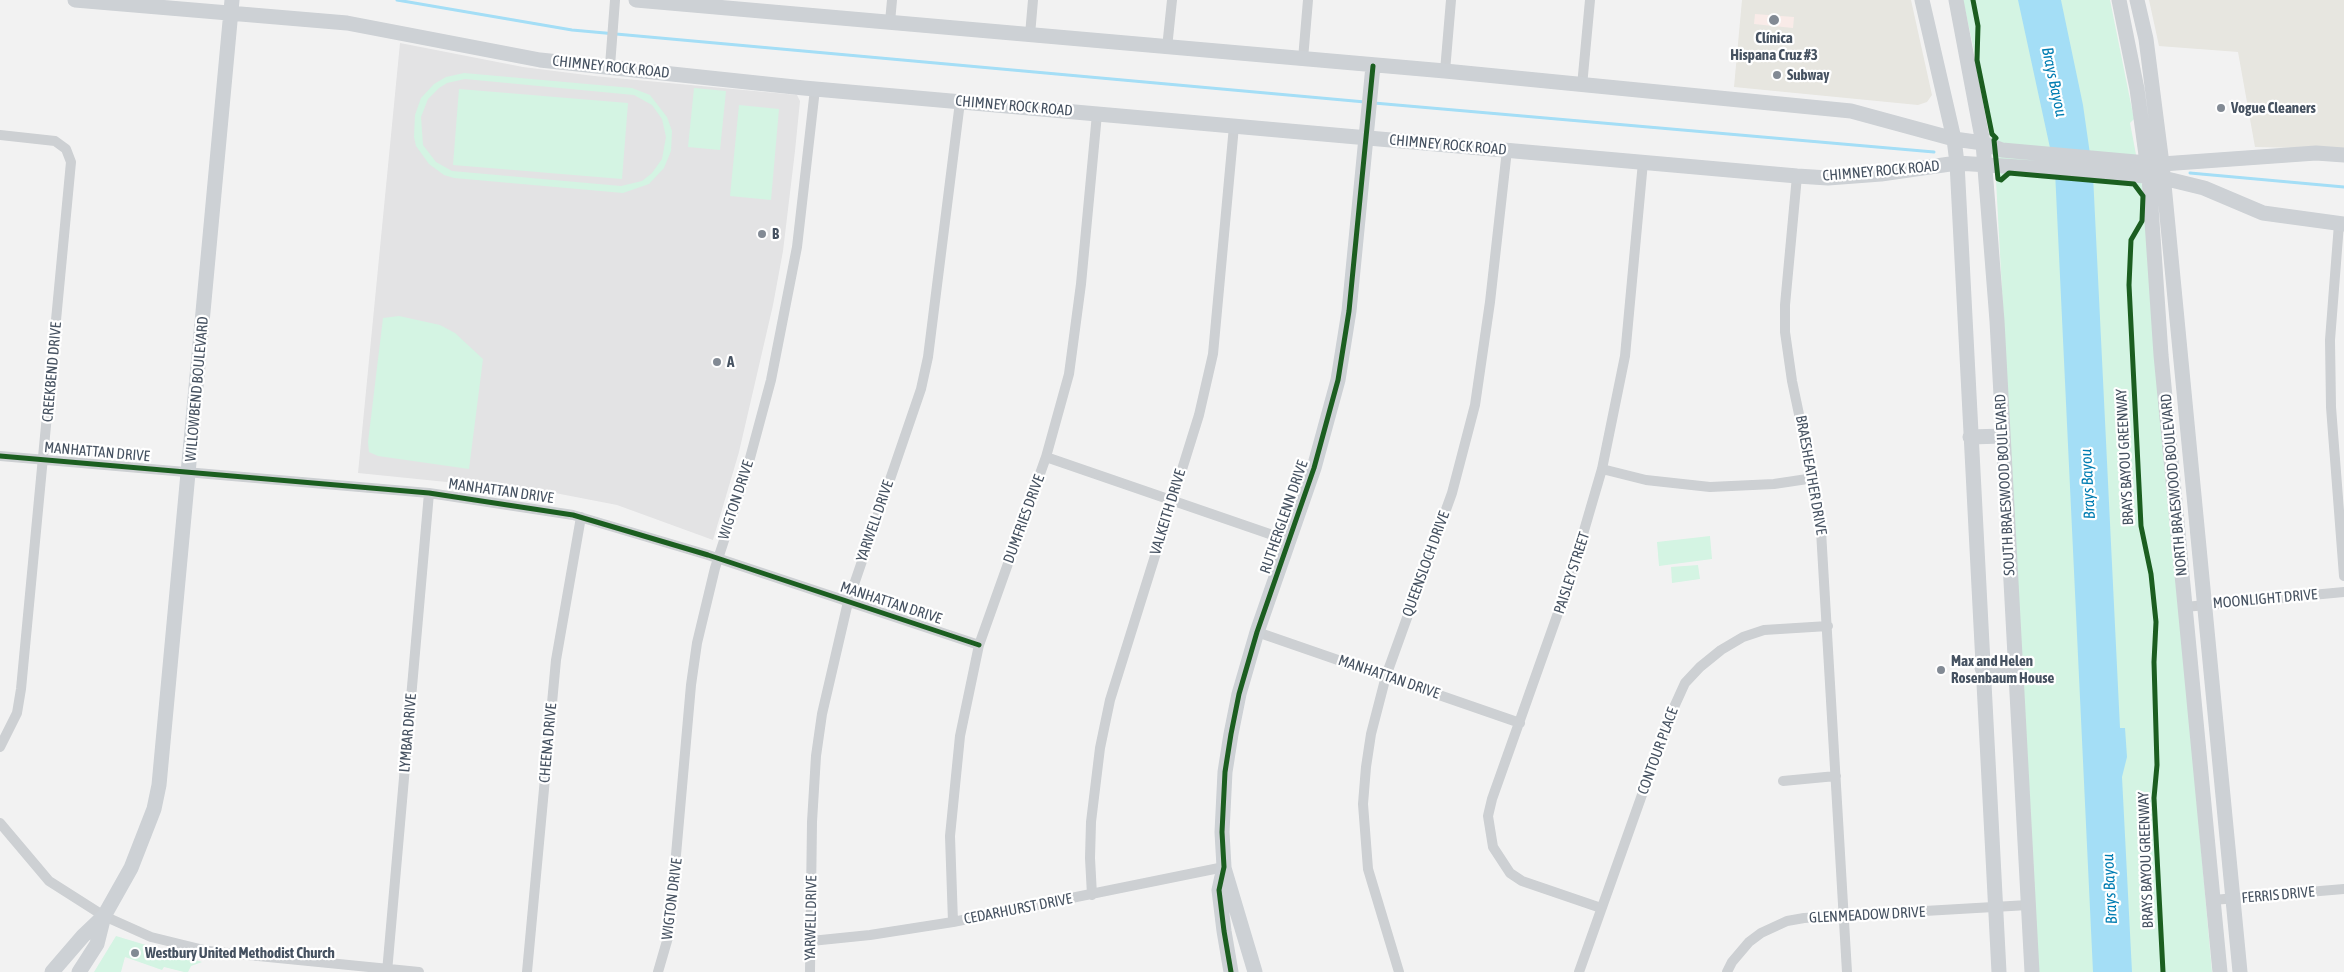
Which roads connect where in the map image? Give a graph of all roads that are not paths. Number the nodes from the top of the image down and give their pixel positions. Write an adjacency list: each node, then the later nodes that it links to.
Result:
1 (75, 0): 15 (main road, CHIMNEY ROCK ROAD)
2 (615, 0): 20 (street)
3 (636, 0): 14 (main road, CHIMNEY ROCK ROAD)
4 (892, 0): 16 (street)
5 (1033, 0): 17 (street)
6 (1172, 0): 18 (street)
7 (1308, 0): 19 (street)
8 (1451, 0): 22 (street)
9 (1590, 0): 23 (street)
10 (1922, 0): 30 (main road)
11 (1956, 0): 31 (main road, SOUTH BRAESWOOD BOULEVARD)
12 (2119, 0): 38 (main road, NORTH BRAESWOOD BOULEVARD)
13 (2137, 0): 38 (main road, NORTH BRAESWOOD BOULEVARD)
14 (751, 5): 16 (main road, CHIMNEY ROCK ROAD)
15 (231, 6): 20 (main road, CHIMNEY ROCK ROAD); 49 (main road, WILLOWBEND BOULEVARD)
16 (890, 22): 17 (main road, CHIMNEY ROCK ROAD)
17 (1030, 35): 18 (main road, CHIMNEY ROCK ROAD)
18 (1167, 48): 19 (main road, CHIMNEY ROCK ROAD)
19 (1303, 59): 21 (main road, CHIMNEY ROCK ROAD)
20 (610, 66): 24 (main road, CHIMNEY ROCK ROAD)
21 (1373, 66): 22 (main road, CHIMNEY ROCK ROAD); 29 (main road, RUTHERGLENN DRIVE)
22 (1445, 71): 23 (main road, CHIMNEY ROCK ROAD)
23 (1582, 86): 30 (main road, CHIMNEY ROCK ROAD)
24 (815, 89): 25 (main road, CHIMNEY ROCK ROAD); 55 (street, WIGTON DRIVE)
25 (960, 102): 26 (main road, CHIMNEY ROCK ROAD); 58 (street, YARWELL DRIVE)
26 (1097, 114): 27 (main road, CHIMNEY ROCK ROAD); 46 (street, DUMFRIES DRIVE)
27 (1234, 126): 29 (main road, CHIMNEY ROCK ROAD); 52 (street, VALKEITH DRIVE)
28 (0, 135): 47 (street, CREEKBEND DRIVE)
29 (1365, 138): 32 (main road, CHIMNEY ROCK ROAD); 54 (main road, RUTHERGLENN DRIVE)
30 (1954, 140): 31 (main road, CHIMNEY ROCK ROAD); 36 (main road)
31 (1984, 143): 34 (main road, CHIMNEY ROCK ROAD); 37 (main road, SOUTH BRAESWOOD BOULEVARD)
32 (1507, 150): 35 (main road, CHIMNEY ROCK ROAD); 66 (street, QUEENSLOCH DRIVE)
33 (2344, 155): 38 (main road, CHIMNEY ROCK ROAD)
34 (2002, 157): 37 (main road, CHIMNEY ROCK ROAD); 38 (main road, CHIMNEY ROCK ROAD)
35 (1643, 162): 39 (main road, CHIMNEY ROCK ROAD); 48 (street, PAISLEY STREET)
36 (1957, 163): 37 (main road, CHIMNEY ROCK ROAD); 39 (main road, CHIMNEY ROCK ROAD); 44 (main road)
37 (1984, 166): 43 (main road, SOUTH BRAESWOOD BOULEVARD)
38 (2155, 171): 40 (main road, CHIMNEY ROCK ROAD); 41 (main road, NORTH BRAESWOOD BOULEVARD); 42 (main road, NORTH BRAESWOOD BOULEVARD)
39 (1797, 176): 50 (street, BRAESHEATHER DRIVE)
40 (2341, 224): 56 (street)
41 (2186, 404): 42 (main road); 59 (main road, NORTH BRAESWOOD BOULEVARD)
42 (2167, 405): 60 (main road, NORTH BRAESWOOD BOULEVARD)
43 (2003, 436): 44 (main road); 64 (main road, SOUTH BRAESWOOD BOULEVARD)
44 (1970, 437): 65 (main road)
45 (0, 456): 47 (street, MANHATTAN DRIVE)
46 (1046, 457): 52 (street); 63 (street, DUMFRIES DRIVE)
47 (44, 460): 49 (street, MANHATTAN DRIVE); 68 (street, CREEKBEND DRIVE)
48 (1602, 469): 50 (street); 67 (street, PAISLEY STREET)
49 (190, 473): 51 (street, MANHATTAN DRIVE); 80 (main road, WILLOWBEND BOULEVARD)
50 (1814, 478): 61 (street, BRAESHEATHER DRIVE)
51 (429, 494): 53 (street, MANHATTAN DRIVE); 84 (street, LYMBAR DRIVE)
52 (1172, 500): 54 (street); 74 (street, VALKEITH DRIVE)
53 (581, 516): 55 (street, MANHATTAN DRIVE); 88 (street, CHEENA DRIVE)
54 (1290, 540): 62 (main road, RUTHERGLENN DRIVE)
55 (718, 559): 58 (street, MANHATTAN DRIVE); 89 (street, WIGTON DRIVE)
56 (2344, 576)
57 (2344, 592): 59 (street, MOONLIGHT DRIVE)
58 (848, 602): 63 (street, MANHATTAN DRIVE); 83 (street, YARWELL DRIVE)
59 (2206, 603): 60 (street, MOONLIGHT DRIVE); 75 (main road, NORTH BRAESWOOD BOULEVARD)
60 (2185, 606): 76 (main road, NORTH BRAESWOOD BOULEVARD)
61 (1828, 626): 69 (street, BRAESHEATHER DRIVE); 78 (street, CONTOUR PLACE)
62 (1257, 632): 66 (street, MANHATTAN DRIVE); 72 (main road, RUTHERGLENN DRIVE)
63 (979, 645): 82 (street, DUMFRIES DRIVE)
64 (2015, 665): 65 (main road); 77 (main road, SOUTH BRAESWOOD BOULEVARD)
65 (1982, 668): 79 (main road)
66 (1386, 676): 67 (street, MANHATTAN DRIVE); 93 (street, QUEENSLOCH DRIVE)
67 (1520, 723): 78 (street, PAISLEY STREET)
68 (0, 746)
69 (1836, 776): 70 (street); 81 (street, BRAESHEATHER DRIVE)
70 (1783, 781)
71 (0, 823): 80 (street)
72 (1224, 867): 74 (street, CEDARHURST DRIVE); 91 (main road, RUTHERGLENN DRIVE); 92 (main road, RUTHERGLENN DRIVE)
73 (2344, 889): 75 (street, FERRIS DRIVE)
74 (1092, 895): 82 (street, CEDARHURST DRIVE)
75 (2234, 898): 76 (street, FERRIS DRIVE); 100 (main road, NORTH BRAESWOOD BOULEVARD)
76 (2213, 900): 99 (main road, NORTH BRAESWOOD BOULEVARD)
77 (2028, 905): 79 (street, GLENMEADOW DRIVE); 98 (main road, SOUTH BRAESWOOD BOULEVARD)
78 (1601, 908): 94 (street, CONTOUR PLACE)
79 (1995, 908): 81 (street, GLENMEADOW DRIVE); 97 (main road)
80 (104, 916): 84 (street); 85 (main road, WILLOWBEND BOULEVARD); 86 (main road, WILLOWBEND BOULEVARD)
81 (1844, 916): 95 (street, GLENMEADOW DRIVE); 96 (street, BRAESHEATHER DRIVE)
82 (953, 922): 83 (street, CEDARHURST DRIVE)
83 (811, 941): 90 (street, YARWELL DRIVE)
84 (387, 971): 87 (street)
85 (52, 972)
86 (79, 972)
87 (419, 972)
88 (527, 972)
89 (658, 972)
90 (810, 972)
91 (1231, 972)
92 (1255, 972)
93 (1400, 972)
94 (1579, 972)
95 (1727, 972)
96 (1847, 972)
97 (1999, 972)
98 (2032, 972)
99 (2220, 972)
100 (2240, 972)

